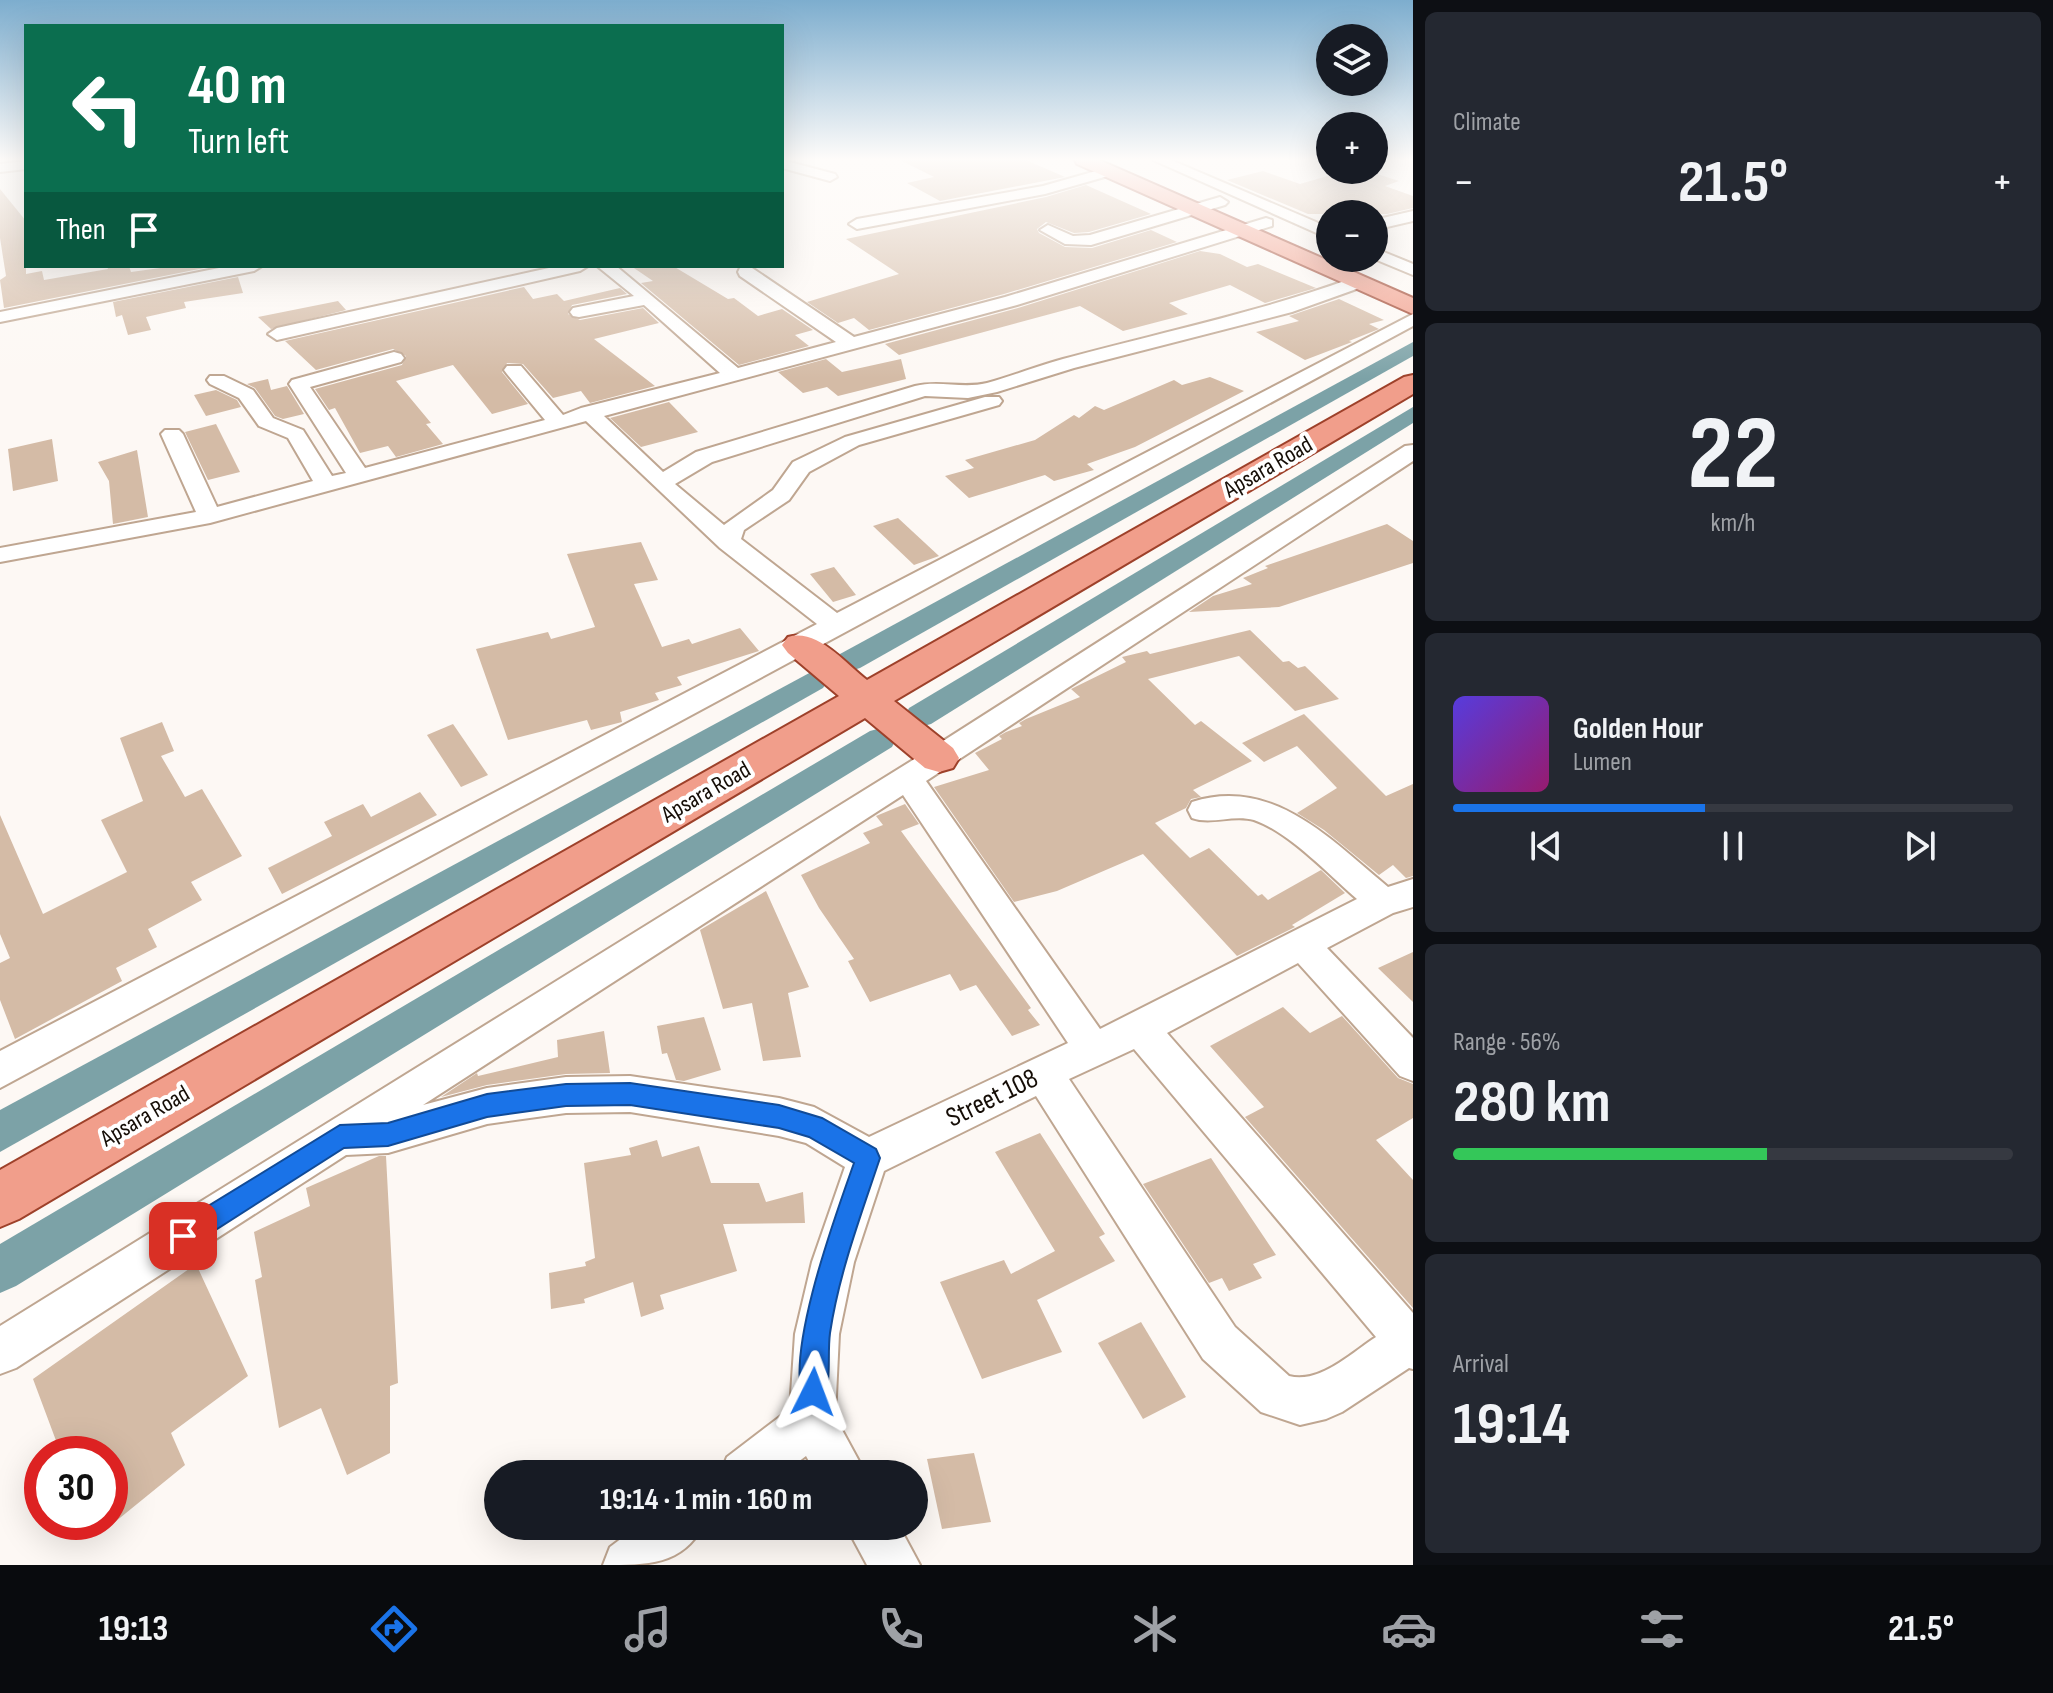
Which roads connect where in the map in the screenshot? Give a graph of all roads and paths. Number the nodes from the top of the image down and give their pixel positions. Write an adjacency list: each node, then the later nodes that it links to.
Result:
1 (1054, 233): 2 (street)
2 (1116, 233)
3 (1232, 233): 23 (street)
4 (1249, 233): 14 (main road)
5 (1290, 233): 6 (main road)
6 (1316, 238)
7 (1388, 259): 11 (street)
8 (244, 268): 20 (street)
9 (571, 268): 22 (street)
10 (608, 268): 17 (street)
11 (1413, 270)
12 (746, 272): 23 (street)
13 (1381, 272): 15 (main road)
14 (1356, 283): 16 (street); 18 (main road)
15 (1413, 286)
16 (1321, 296): 34 (street); 37 (street)
17 (648, 299): 19 (street); 26 (street)
18 (1413, 307)
19 (579, 312)
20 (0, 317)
21 (1413, 319): 39 (street)
22 (277, 334)
23 (851, 344): 26 (street)
24 (394, 358): 33 (street)
25 (514, 370): 30 (street)
26 (735, 376): 29 (street)
27 (217, 380): 35 (street)
28 (1413, 383): 41 (main road, Apsara Road)
29 (588, 412): 30 (street); 34 (street)
30 (557, 421): 33 (street)
31 (172, 434): 36 (street)
32 (1408, 459): 42 (street)
33 (359, 475): 35 (street)
34 (661, 483): 37 (street)
35 (326, 484): 36 (street)
36 (210, 516): 38 (street)
37 (728, 543): 39 (street)
38 (0, 555)
39 (836, 626): 40 (street)
40 (800, 645): 41 (main road); 50 (street)
41 (867, 699): 42 (main road); 54 (main road, Apsara Road)
42 (939, 758): 43 (street)
43 (907, 777): 48 (street); 52 (street)
44 (1203, 810): 45 (street)
45 (1398, 897): 46 (street, Street 108)
46 (1302, 944): 47 (street, Street 108); 49 (street)
47 (1140, 1029): 48 (street, Street 108); 55 (street)
48 (1093, 1049): 51 (street, Street 108)
49 (1413, 1064)
50 (0, 1070)
51 (1043, 1073): 53 (street, Street 108); 55 (street)
52 (340, 1136): 53 (street); 56 (street)
53 (868, 1158): 57 (street)
54 (0, 1200)
55 (1411, 1345)
56 (0, 1352)
57 (812, 1421): 58 (street); 59 (street)
58 (762, 1460)
59 (834, 1460)
60 (660, 1540): 62 (street)
61 (880, 1540): 63 (street)
62 (628, 1565)
63 (895, 1565)

